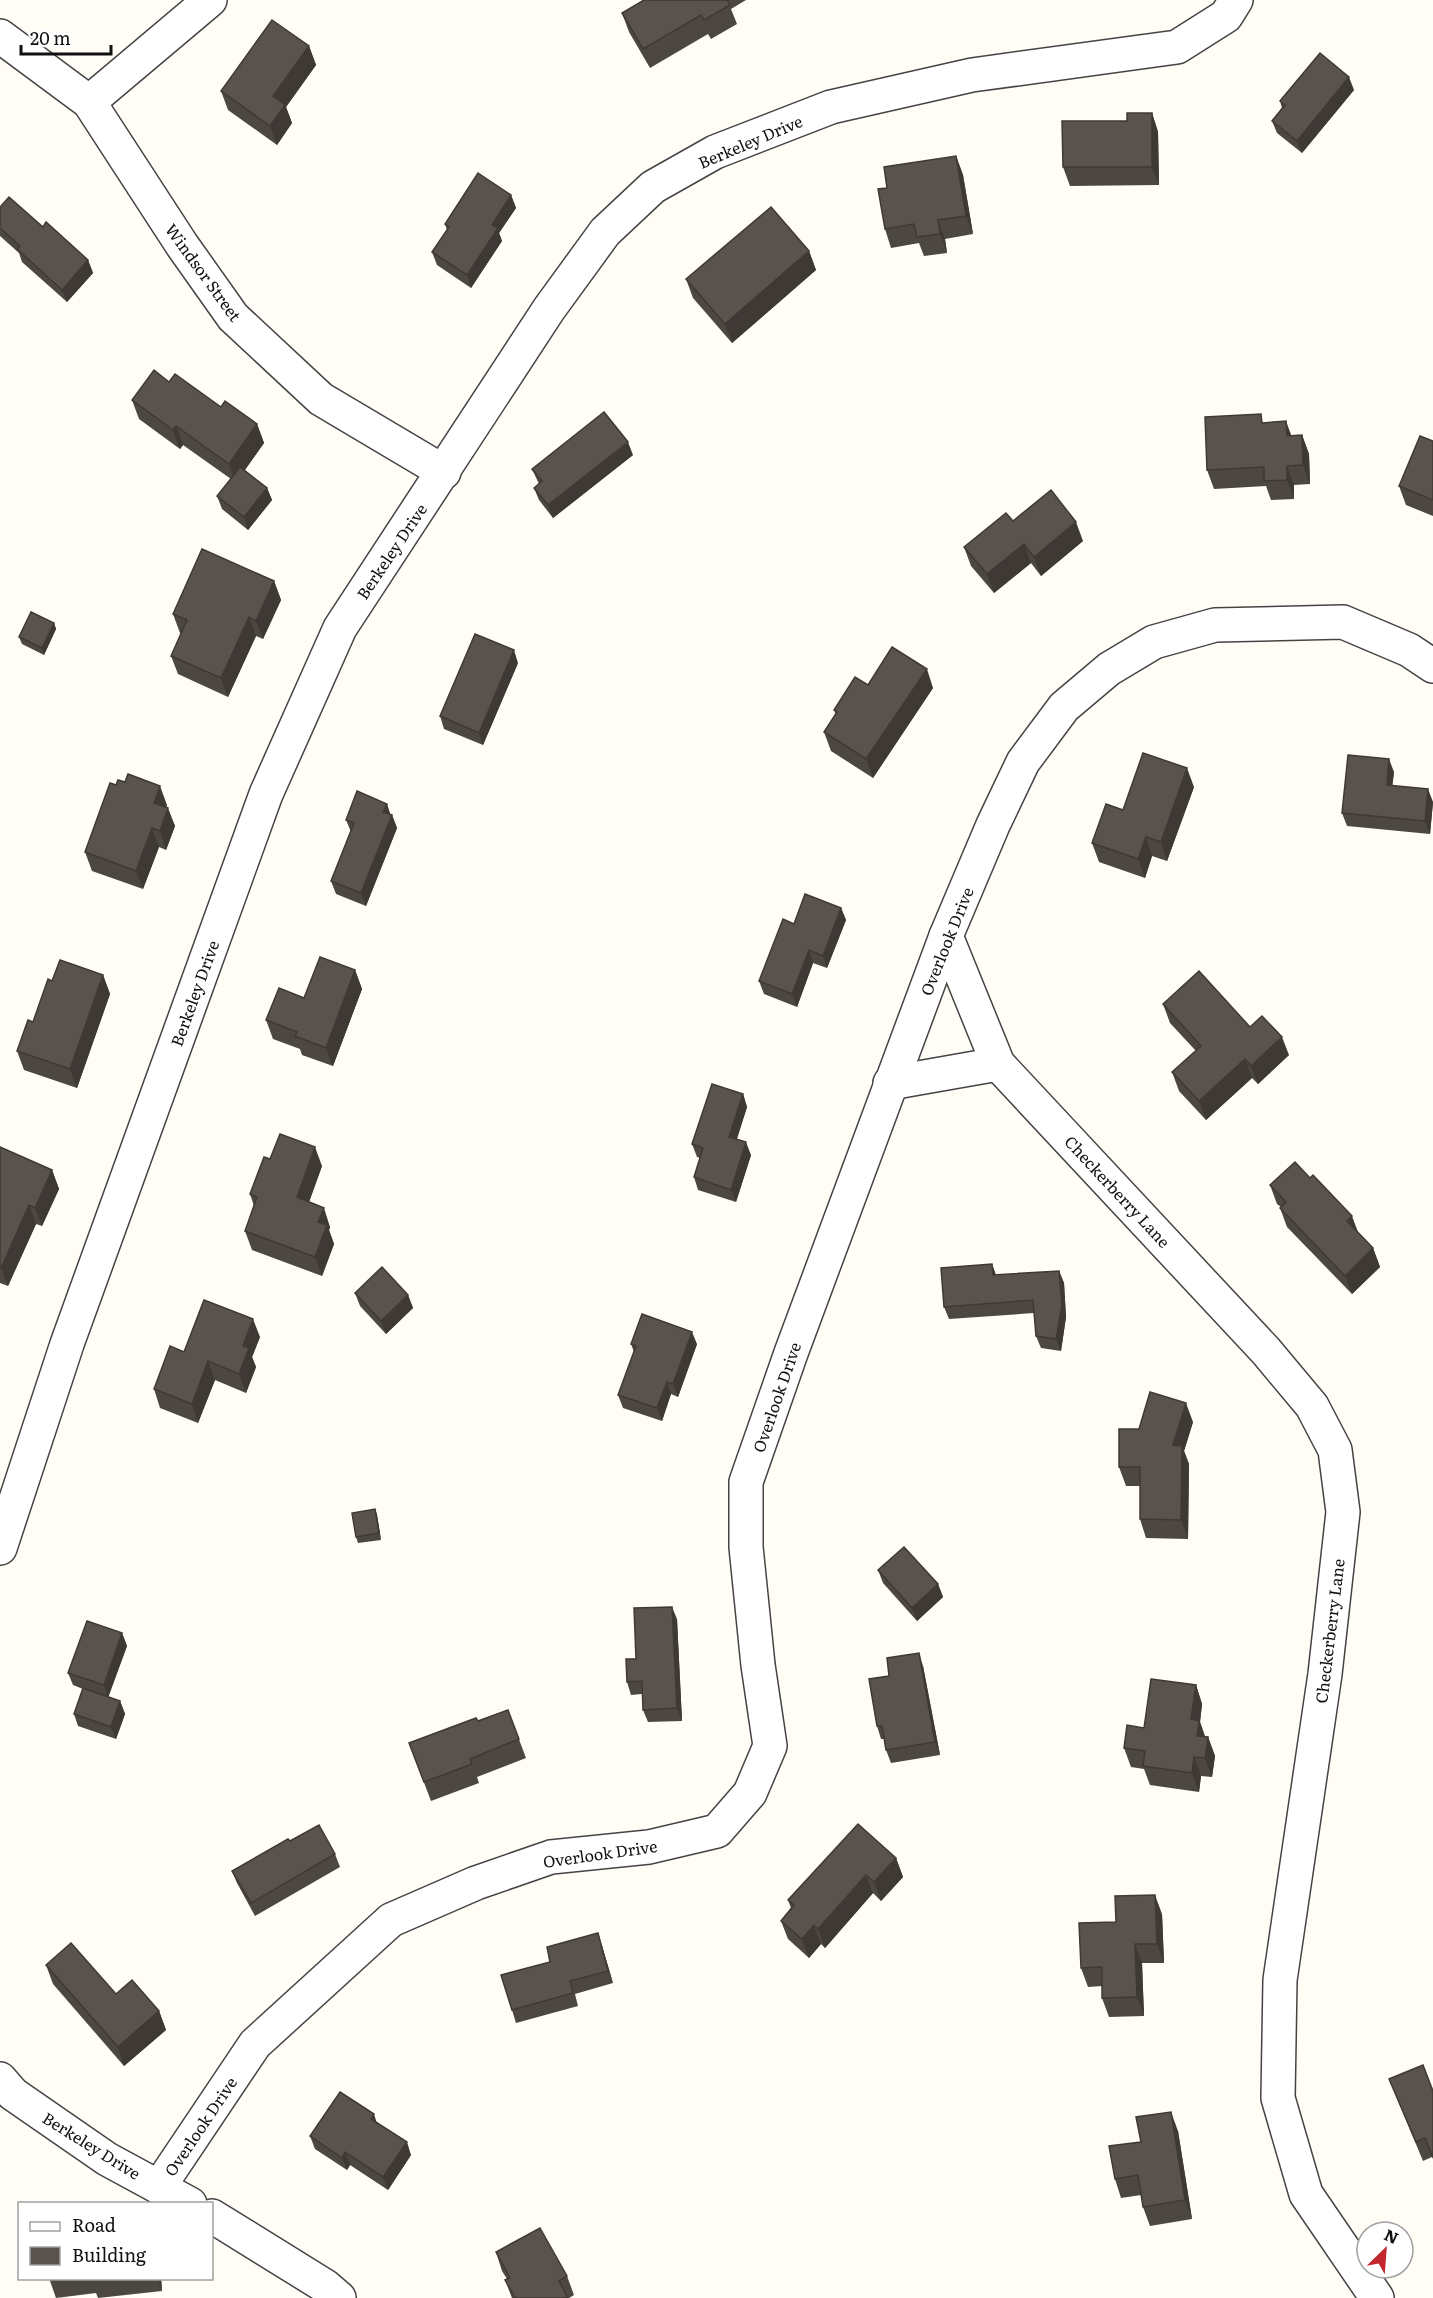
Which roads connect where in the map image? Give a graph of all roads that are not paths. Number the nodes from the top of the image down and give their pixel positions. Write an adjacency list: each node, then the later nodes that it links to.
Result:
1 (210, 0): 4 (street)
2 (1236, 0): 5 (street, Berkeley Drive)
3 (0, 36): 4 (street, Windsor Street)
4 (89, 102): 5 (street, Windsor Street)
5 (444, 472): 10 (street, Berkeley Drive)
6 (1433, 666): 7 (street, Overlook Drive)
7 (946, 936): 8 (street, Checkerberry Lane); 9 (street, Overlook Drive)
8 (998, 1064): 9 (street); 16 (street, Checkerberry Lane)
9 (890, 1083): 12 (street, Overlook Drive)
10 (0, 1548)
11 (0, 2079): 12 (street, Berkeley Drive)
12 (159, 2187): 13 (street, Berkeley Drive)
13 (186, 2202)
14 (213, 2217): 15 (street)
15 (339, 2298)
16 (1377, 2298)

